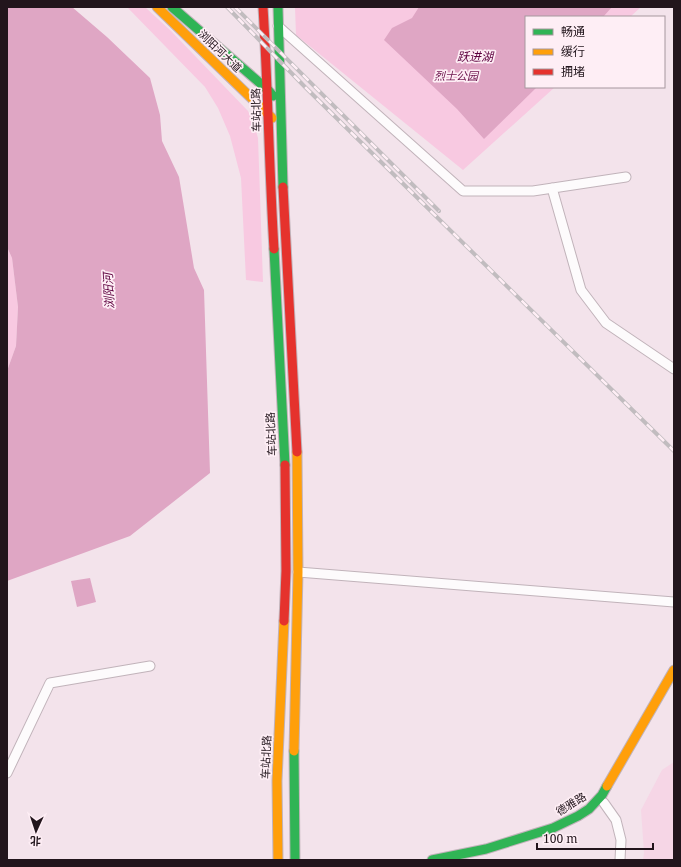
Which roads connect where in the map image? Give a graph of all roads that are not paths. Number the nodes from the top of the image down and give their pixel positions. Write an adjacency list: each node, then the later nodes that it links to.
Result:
1 (157, 7): 8 (main road, 浏阳河大道)
2 (172, 7): 6 (main road, 浏阳河大道)
3 (263, 7): 6 (main road, 车站北路)
4 (278, 7): 5 (main road)
5 (278, 26): 7 (main road); 11 (street)
6 (268, 90): 7 (main road, 浏阳河大道); 8 (main road, 车站北路)
7 (281, 105): 9 (main road)
8 (267, 113): 9 (main road, 浏阳河大道); 20 (main road, 车站北路)
9 (282, 131): 13 (main road)
10 (626, 176): 11 (street)
11 (552, 188): 12 (street)
12 (674, 370)
13 (298, 572): 14 (street); 21 (main road)
14 (674, 602)
15 (150, 666): 18 (street)
16 (674, 670): 22 (main road, 德雅路)
17 (674, 682): 19 (main road, 德雅路)
18 (7, 773)
19 (604, 803): 23 (main road, 德雅路); 24 (street)
20 (278, 860)
21 (295, 860)
22 (432, 860)
23 (452, 860)
24 (620, 860)

